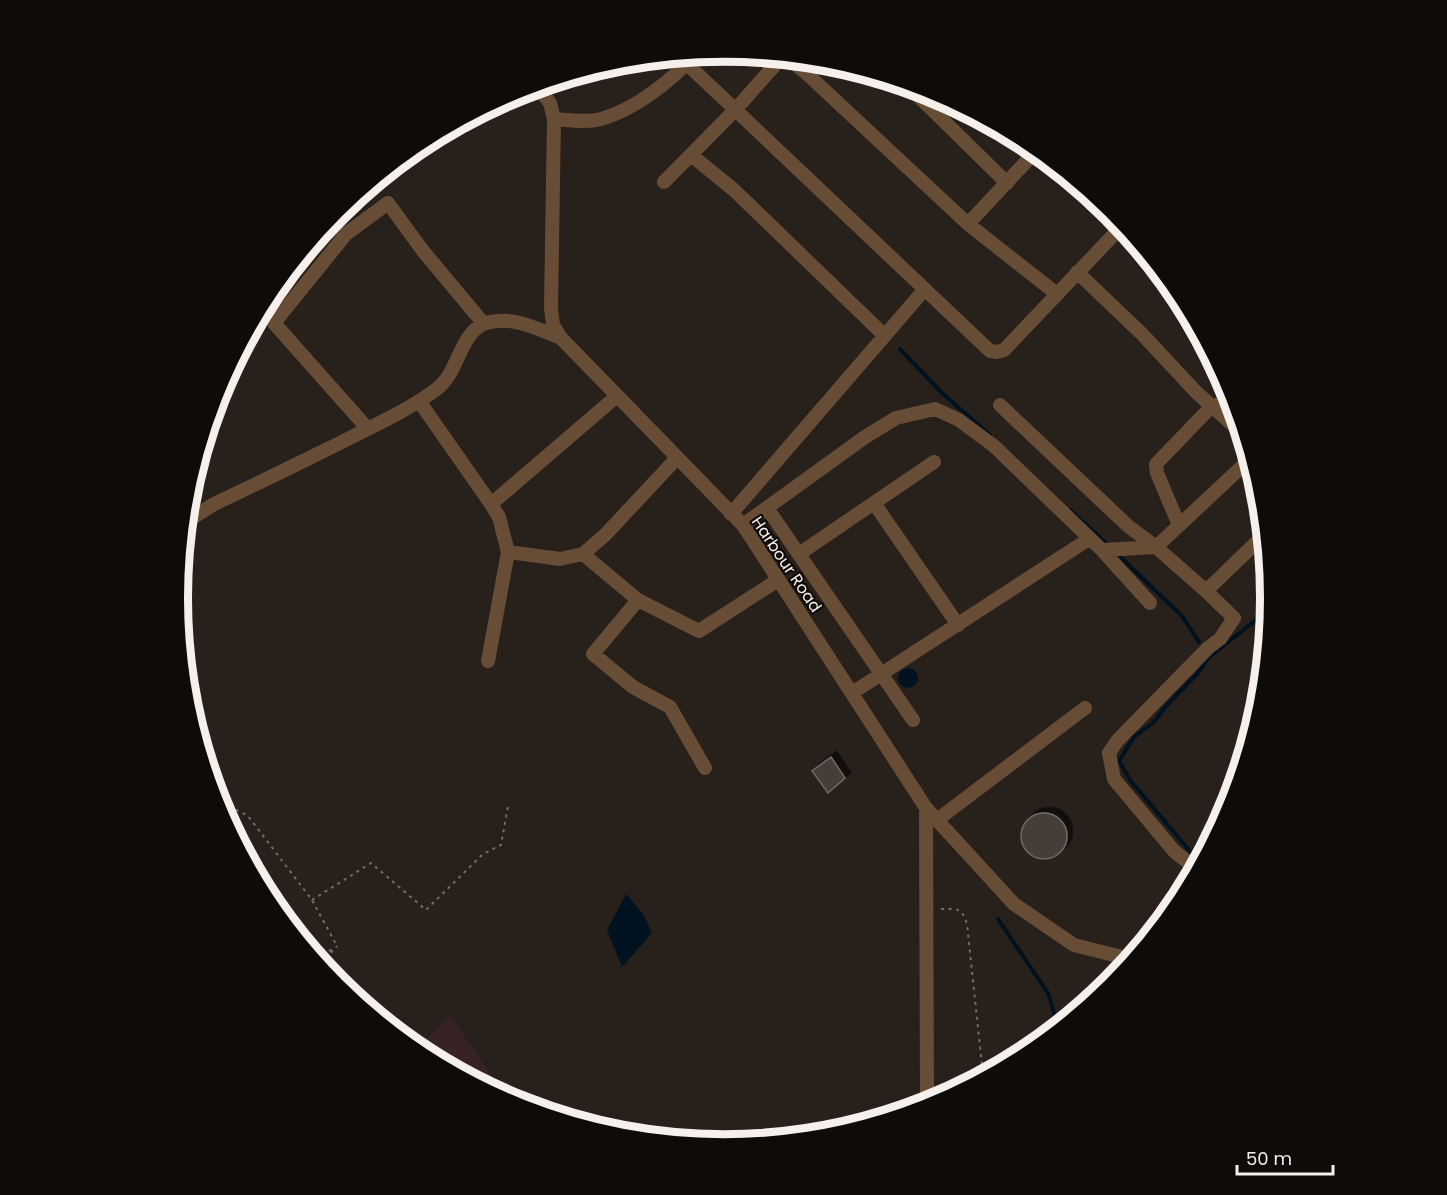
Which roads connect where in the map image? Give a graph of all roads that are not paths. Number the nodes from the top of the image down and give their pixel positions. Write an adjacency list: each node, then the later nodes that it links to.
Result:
1 (686, 63): 8 (street)
2 (694, 63): 7 (street)
3 (775, 64): 7 (street)
4 (799, 67): 13 (street)
5 (542, 93): 8 (street, Harbour Road)
6 (921, 99): 12 (street)
7 (735, 110): 9 (street); 16 (street)
8 (554, 119): 20 (street, Harbour Road)
9 (691, 155): 11 (street); 19 (street)
10 (1030, 158): 12 (street)
11 (664, 182)
12 (1006, 183): 13 (street)
13 (968, 224): 17 (street)
14 (1116, 232): 15 (street)
15 (1077, 272): 17 (street); 25 (street)
16 (924, 289): 17 (street); 19 (street)
17 (1057, 294)
18 (484, 324): 20 (street); 22 (street); 27 (street)
19 (885, 336): 34 (street)
20 (561, 338): 21 (street, Harbour Road)
21 (617, 396): 28 (street, Harbour Road); 32 (street)
22 (419, 401): 27 (street); 32 (street)
23 (1223, 403): 25 (street)
24 (1000, 405): 40 (street)
25 (1212, 406): 26 (street); 37 (street)
26 (1230, 422)
27 (368, 429): 35 (street)
28 (677, 458): 34 (street, Harbour Road); 43 (street)
29 (934, 462): 31 (street)
30 (1243, 466): 37 (street)
31 (874, 503): 44 (street); 49 (street)
32 (491, 504): 42 (street)
33 (767, 508): 36 (street); 38 (street); 44 (street)
34 (731, 514): 36 (street, Harbour Road)
35 (194, 517)
36 (743, 525): 45 (street, Harbour Road)
37 (1179, 525): 40 (street)
38 (1089, 539): 41 (street); 49 (street)
39 (1256, 542): 46 (street)
40 (1156, 547): 41 (street); 46 (street)
41 (1102, 550): 48 (street)
42 (508, 552): 43 (street); 50 (street)
43 (583, 554): 47 (street)
44 (799, 554): 51 (street)
45 (778, 580): 47 (street); 52 (street, Harbour Road)
46 (1206, 591): 58 (street)
47 (638, 600): 55 (street)
48 (1150, 603)
49 (958, 625): 51 (street)
50 (488, 661)
51 (881, 674): 52 (street); 54 (street)
52 (852, 693): 56 (street, Harbour Road)
53 (1085, 708): 57 (street)
54 (913, 720)
55 (705, 768)
56 (926, 808): 57 (street, Harbour Road); 60 (street)
57 (937, 820): 59 (street, Harbour Road)
58 (1189, 863)
59 (1121, 957)
60 (927, 1094)

